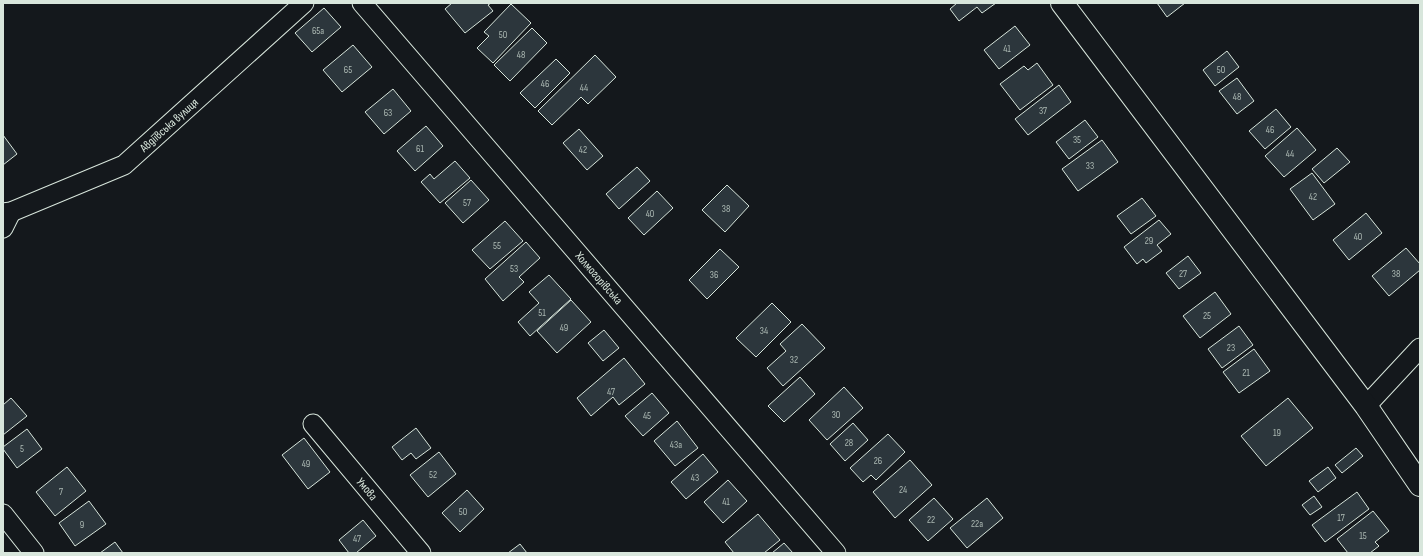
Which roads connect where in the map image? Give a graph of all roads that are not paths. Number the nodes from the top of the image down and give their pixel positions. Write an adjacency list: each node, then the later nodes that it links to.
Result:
1 (304, 3): 4 (street, Авдіївська вулиця)
2 (362, 3): 12 (street, Холмогорівська)
3 (1062, 3): 6 (street)
4 (6, 218)
5 (1420, 348): 6 (street)
6 (1366, 406): 8 (street)
7 (313, 424): 11 (street, Умова)
8 (1420, 485)
9 (3, 514): 10 (street)
10 (34, 553)
11 (421, 553)
12 (836, 553)

